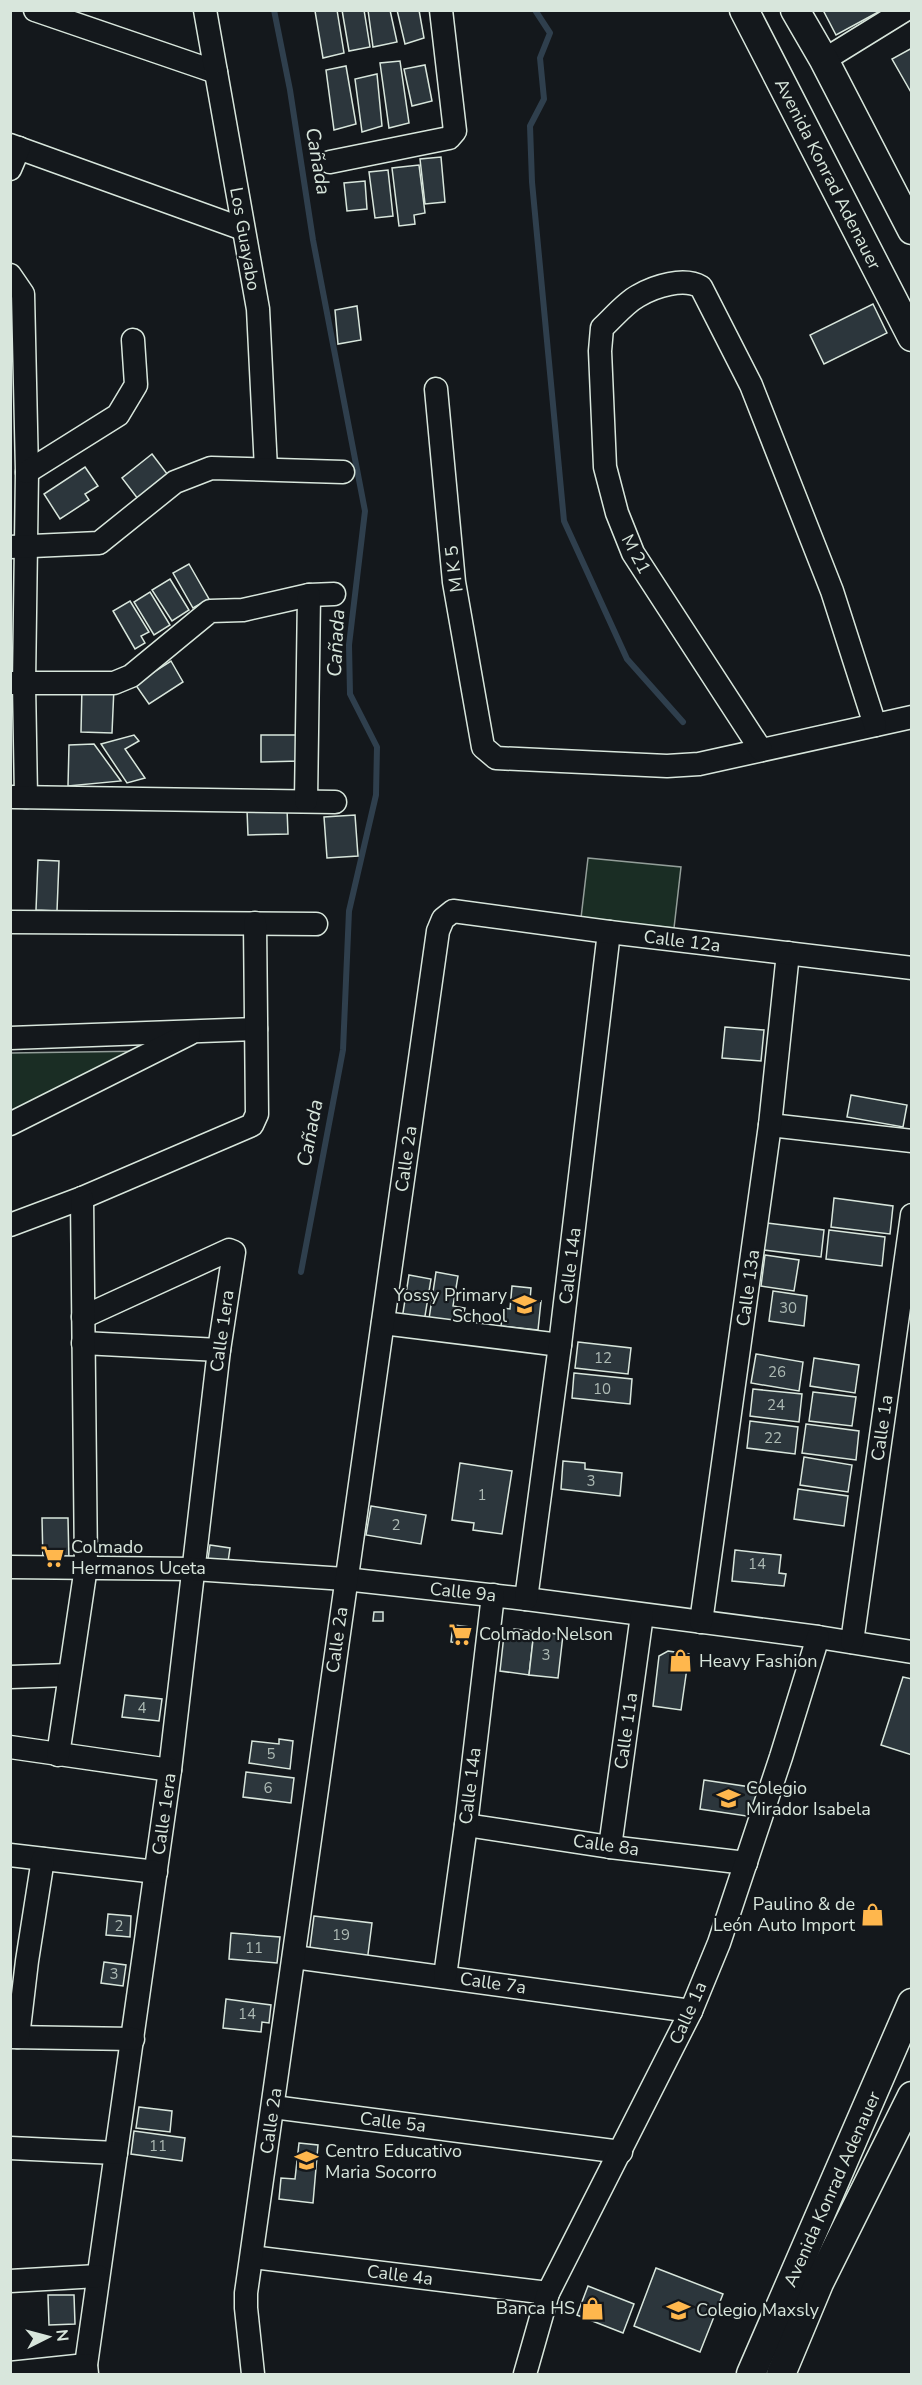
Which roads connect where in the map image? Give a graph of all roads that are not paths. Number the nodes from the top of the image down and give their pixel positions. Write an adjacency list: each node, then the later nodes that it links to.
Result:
1 (35, 10): 7 (street)
2 (205, 10): 9 (street, Los Guayabo)
3 (441, 10): 11 (street)
4 (744, 10): 16 (main road, Avenida Konrad Adenauer)
5 (795, 10): 8 (main road)
6 (905, 10): 8 (street)
7 (69, 16): 9 (street)
8 (824, 60): 14 (main road)
9 (216, 72): 13 (street, Los Guayabo)
10 (15, 146): 12 (street); 13 (street)
11 (330, 162)
12 (10, 169)
13 (243, 229): 19 (street, Los Guayabo)
14 (912, 230)
15 (10, 275): 20 (street)
16 (912, 337)
17 (133, 340): 20 (street)
18 (436, 389): 28 (street, M K 5)
19 (266, 470): 21 (street); 22 (street)
20 (27, 472): 22 (street)
21 (343, 472)
22 (19, 547): 25 (street)
23 (334, 594): 24 (street)
24 (309, 595): 25 (street); 30 (street)
25 (17, 683): 29 (street)
26 (912, 717): 27 (street)
27 (875, 725): 28 (street); 28 (street, M 21)
28 (761, 750)
29 (18, 797): 30 (street)
30 (306, 801): 31 (street)
31 (335, 802)
32 (453, 911): 36 (street, Calle 12a); 49 (street, Calle 2a)
33 (10, 922): 34 (street)
34 (255, 924): 35 (street); 39 (street)
35 (316, 924)
36 (609, 932): 37 (street, Calle 12a); 51 (street, Calle 14a)
37 (788, 953): 38 (street, Calle 12a); 43 (street, Calle 13a)
38 (912, 968)
39 (256, 1029): 40 (street); 45 (street)
40 (195, 1032): 41 (street); 42 (street)
41 (10, 1038)
42 (10, 1124)
43 (771, 1125): 44 (street); 60 (street, Calle 13a)
44 (912, 1141)
45 (82, 1198): 47 (street); 48 (street)
46 (912, 1215): 62 (street, Calle 1a)
47 (10, 1226)
48 (83, 1317): 50 (street); 52 (street, Calle 1era)
49 (383, 1323): 51 (street); 56 (street, Calle 2a)
50 (83, 1343): 52 (street); 54 (street)
51 (560, 1345): 58 (street, Calle 14a)
52 (219, 1350): 55 (street, Calle 1era)
53 (10, 1567): 54 (street, Calle 9a)
54 (86, 1567): 55 (street, Calle 9a); 64 (street)
55 (194, 1569): 56 (street, Calle 9a); 68 (street, Calle 1era)
56 (345, 1579): 57 (street, Calle 9a); 75 (street, Calle 2a)
57 (493, 1595): 58 (street, Calle 9a); 69 (street, Calle 14a)
58 (526, 1599): 59 (street, Calle 9a)
59 (642, 1615): 60 (street, Calle 9a); 70 (street, Calle 11a)
60 (701, 1622): 61 (street, Calle 9a)
61 (818, 1637): 62 (street, Calle 9a); 73 (street, Calle 1a)
62 (852, 1642): 63 (street, Calle 9a)
63 (912, 1652)
64 (69, 1675): 65 (street); 67 (street)
65 (10, 1677)
66 (10, 1747): 67 (street)
67 (58, 1755): 68 (street)
68 (170, 1770): 74 (street, Calle 1era)
69 (466, 1825): 70 (street, Calle 8a); 77 (street, Calle 14a)
70 (610, 1846): 73 (street, Calle 8a)
71 (10, 1855): 72 (street)
72 (44, 1859): 74 (street); 76 (street)
73 (746, 1863): 79 (street, Calle 1a)
74 (156, 1872): 81 (street, Calle 1era)
75 (294, 1957): 77 (street, Calle 7a); 83 (street, Calle 2a)
76 (19, 1960): 80 (street)
77 (445, 1976): 79 (street, Calle 7a)
78 (912, 2003): 95 (main road, Avenida Konrad Adenauer)
79 (691, 2011): 85 (street, Calle 1a)
80 (14, 2037): 81 (street)
81 (133, 2039): 86 (street, Calle 1era)
82 (912, 2096): 96 (main road, Avenida Konrad Adenauer)
83 (273, 2107): 85 (street, Calle 5a); 87 (street, Calle 2a)
84 (10, 2148): 86 (street)
85 (621, 2151): 90 (street, Calle 1a)
86 (116, 2153): 88 (street, Calle 1era)
87 (252, 2258): 90 (street, Calle 4a); 93 (street, Calle 2a)
88 (98, 2276): 89 (street); 91 (street, Calle 1era)
89 (10, 2281)
90 (548, 2293): 94 (street, Calle 1a)
91 (87, 2370): 92 (street)
92 (10, 2373)
93 (253, 2374)
94 (525, 2374)
95 (751, 2374)
96 (781, 2374)

